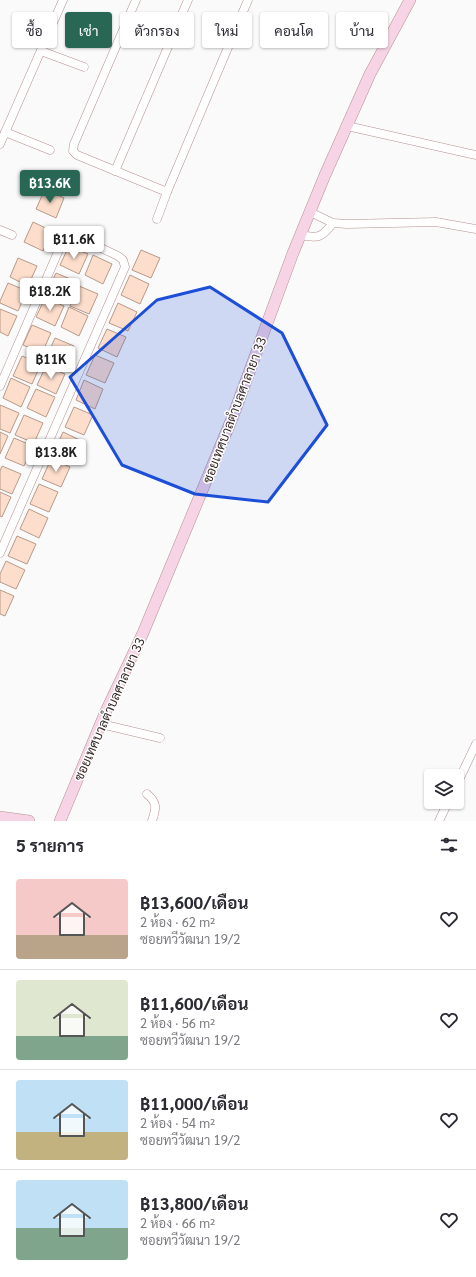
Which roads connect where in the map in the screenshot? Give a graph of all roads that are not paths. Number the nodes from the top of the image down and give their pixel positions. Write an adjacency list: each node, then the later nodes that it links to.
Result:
1 (63, 0): 6 (street)
2 (136, 0): 13 (street)
3 (188, 0): 13 (street)
4 (248, 0): 14 (street)
5 (410, 0): 8 (street, ซอยเทศบาลตำบลศาลายา 33)
6 (41, 51): 7 (street); 9 (street)
7 (84, 67)
8 (346, 126): 12 (street); 15 (street, ซอยเทศบาลตำบลศาลายา 33)
9 (5, 132): 10 (street); 11 (street)
10 (0, 144)
11 (50, 150)
12 (476, 155)
13 (115, 171): 14 (street)
14 (167, 192): 16 (street)
15 (310, 212): 17 (street); 21 (street, ซอยเทศบาลตำบลศาลายา 33)
16 (157, 219)
17 (333, 223): 18 (street); 21 (street)
18 (476, 229)
19 (0, 230): 20 (street)
20 (12, 234)
21 (301, 235): 24 (street, ซอยเทศบาลตำบลศาลายา 33)
22 (0, 386): 23 (street)
23 (0, 553)
24 (101, 724): 25 (street); 32 (street, ซอยเทศบาลตำบลศาลายา 33)
25 (160, 738)
26 (476, 744): 27 (street)
27 (464, 769)
28 (147, 794): 33 (street)
29 (445, 809): 34 (street)
30 (0, 817): 31 (street)
31 (29, 821)
32 (60, 821)
33 (152, 821)
34 (439, 821)

